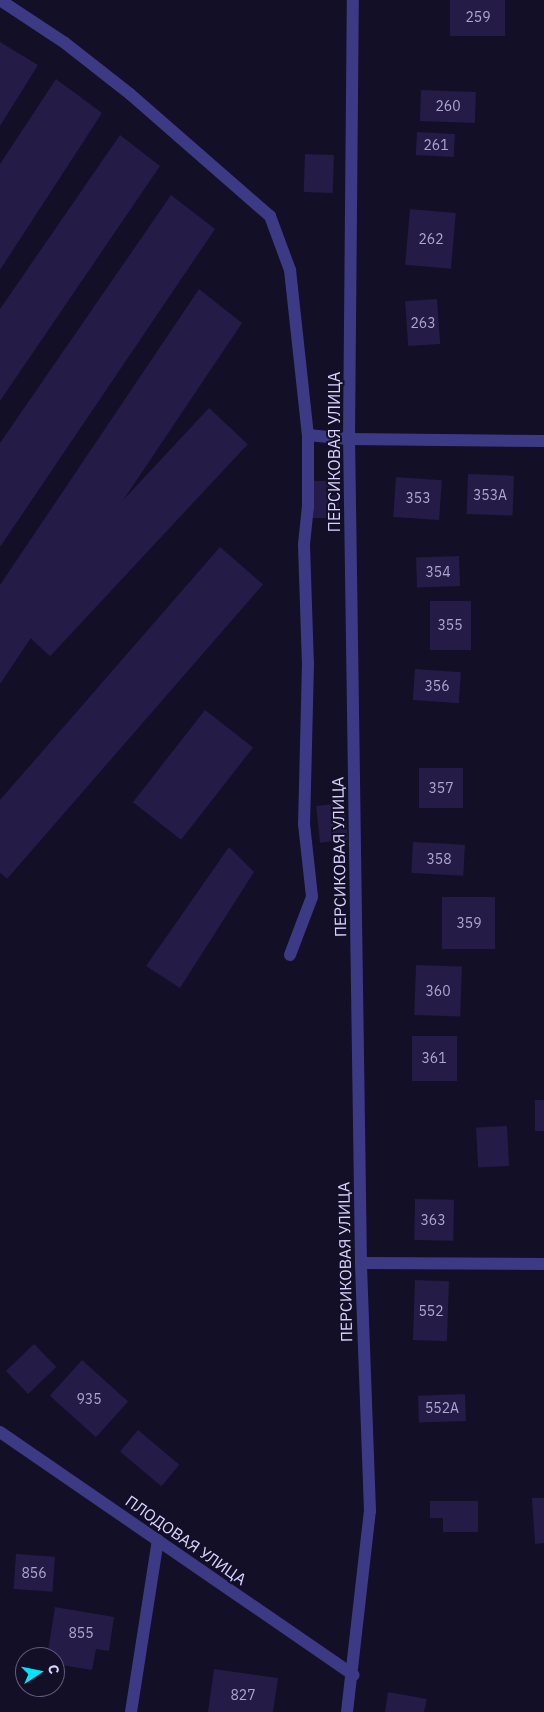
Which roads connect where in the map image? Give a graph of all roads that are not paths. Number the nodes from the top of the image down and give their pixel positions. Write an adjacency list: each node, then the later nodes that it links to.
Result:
1 (0, 0): 3 (street)
2 (353, 0): 4 (street, ПЕРСИКОВАЯ УЛИЦА)
3 (308, 435): 4 (street); 6 (street)
4 (349, 439): 5 (street); 7 (street, ПЕРСИКОВАЯ УЛИЦА)
5 (544, 441)
6 (290, 955)
7 (361, 1263): 8 (street); 11 (street, ПЕРСИКОВАЯ УЛИЦА)
8 (544, 1264)
9 (0, 1432): 10 (street, ПЛОДОВАЯ УЛИЦА)
10 (158, 1540): 11 (street, ПЛОДОВАЯ УЛИЦА); 12 (street)
11 (353, 1675): 13 (street, ПЕРСИКОВАЯ УЛИЦА)
12 (131, 1712)
13 (347, 1712)

